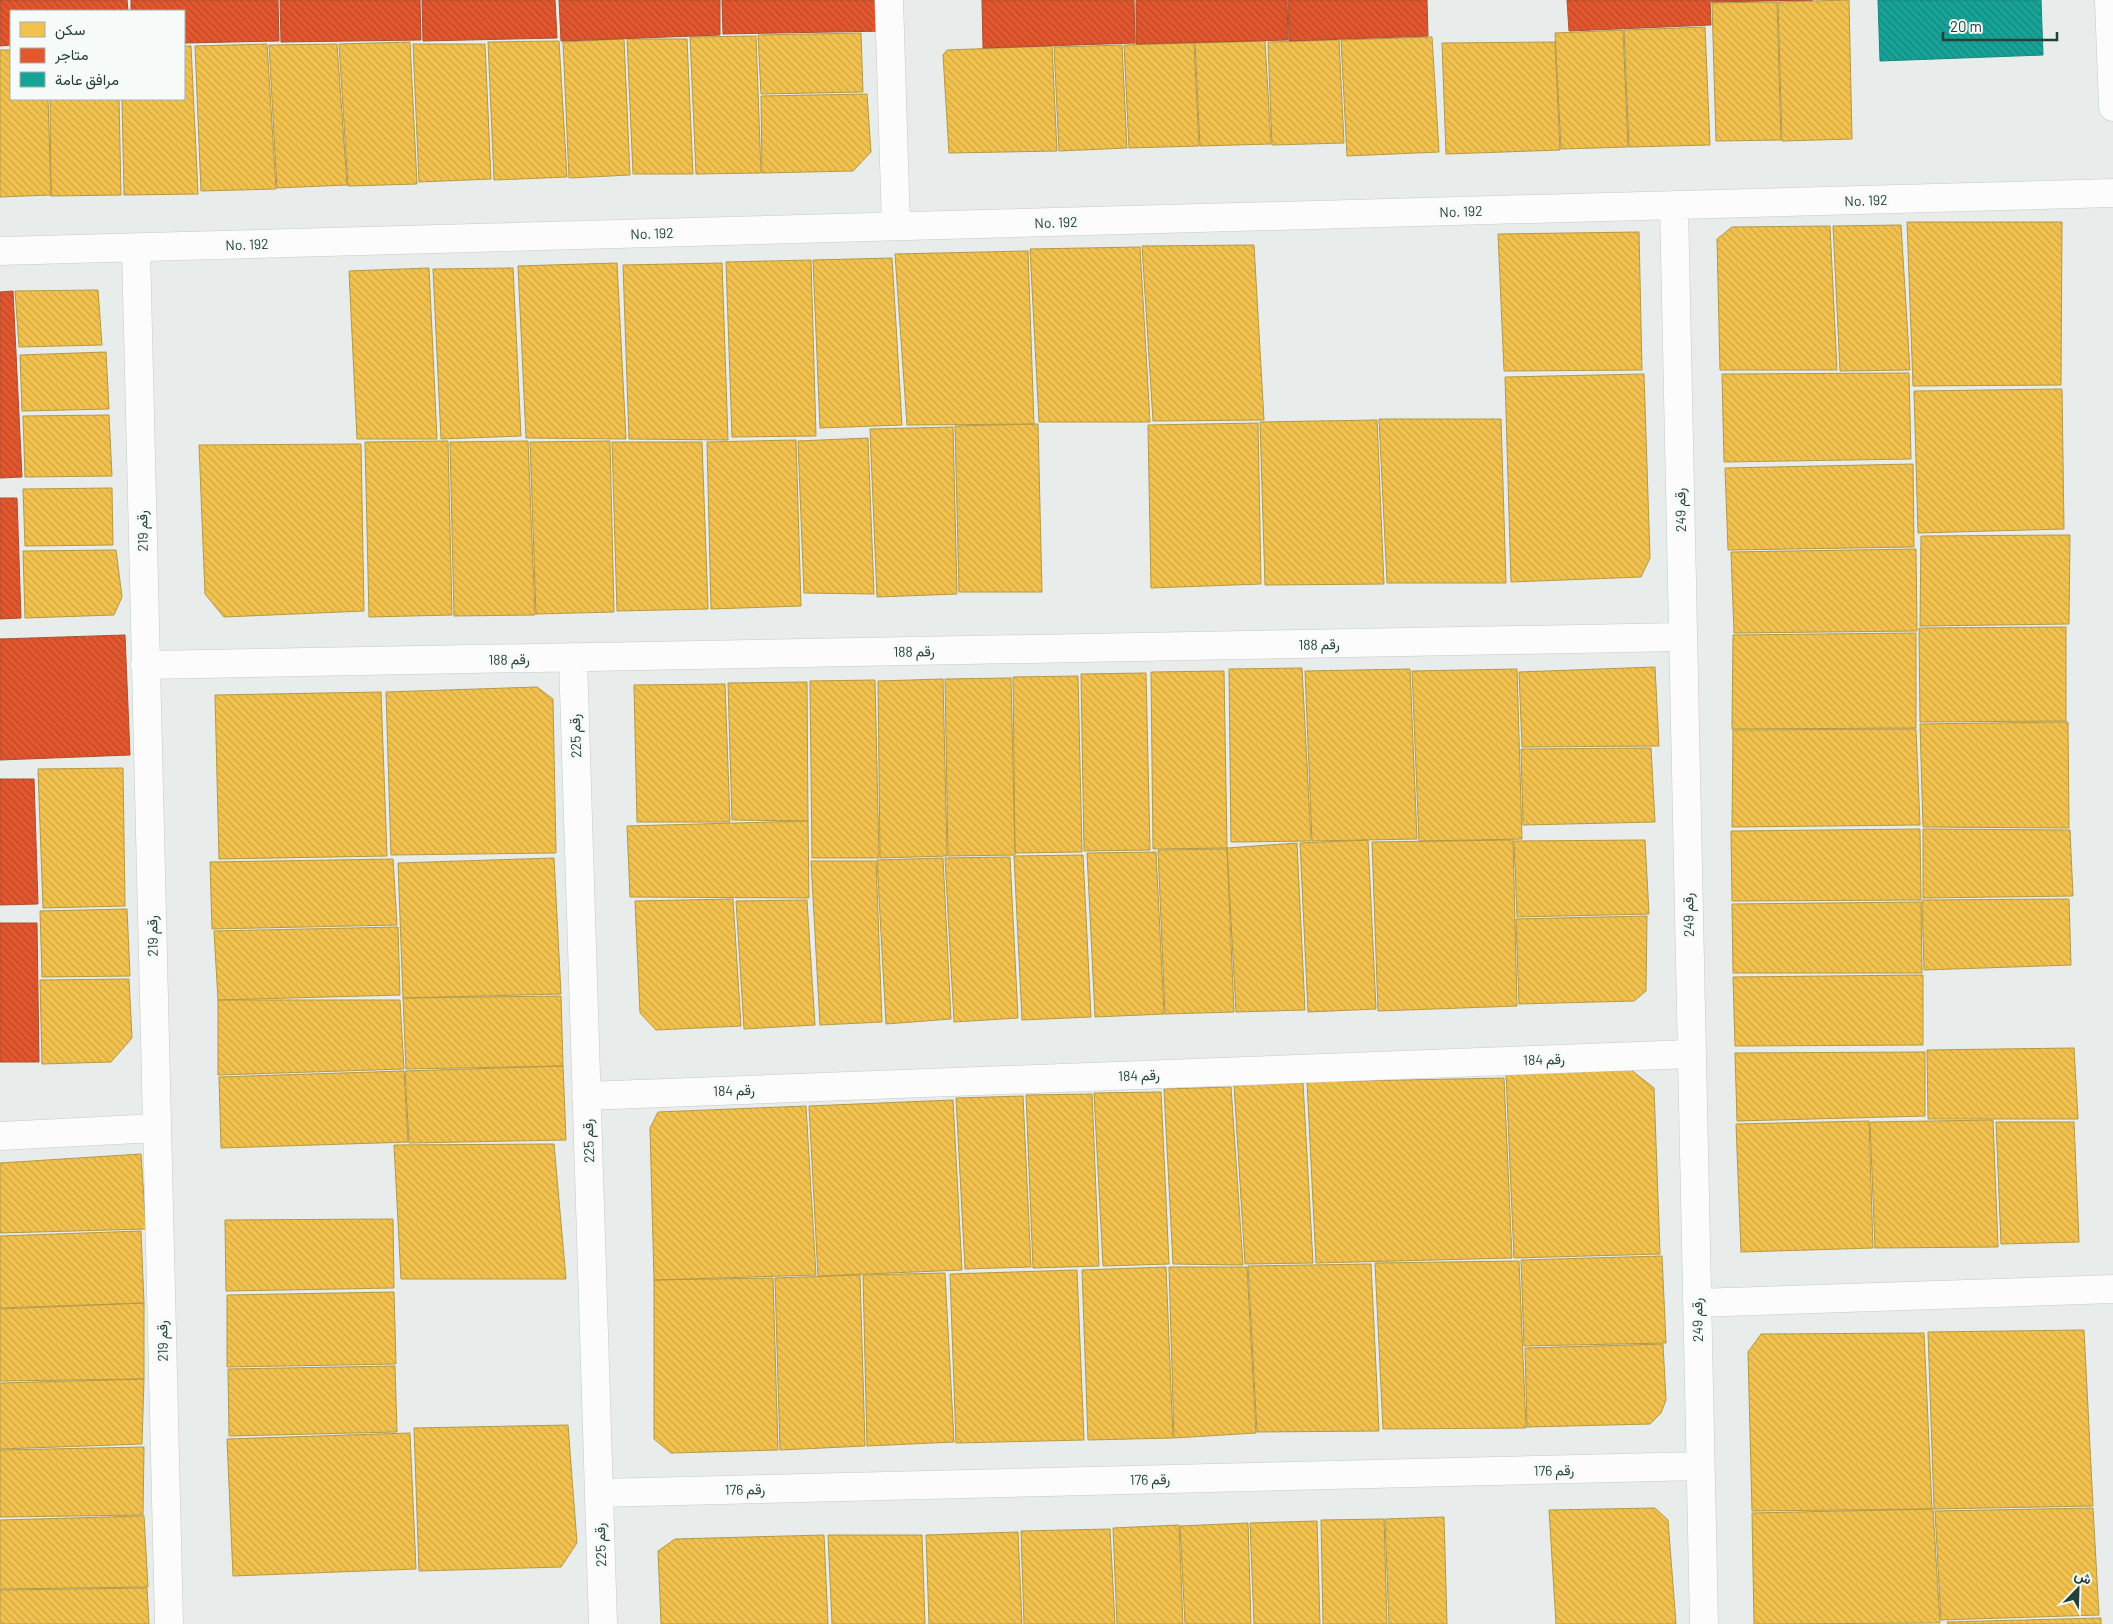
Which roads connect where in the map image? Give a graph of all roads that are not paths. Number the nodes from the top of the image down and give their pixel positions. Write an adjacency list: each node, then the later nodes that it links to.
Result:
1 (889, 0): 6 (street)
2 (2109, 0): 3 (street)
3 (2113, 107)
4 (2113, 193): 5 (street, No. 192)
5 (1674, 205): 6 (street, No. 192); 9 (street, رقم 249)
6 (896, 226): 7 (street, No. 192)
7 (136, 248): 8 (street, No. 192); 11 (street, رقم 219)
8 (0, 251)
9 (1682, 637): 10 (street, رقم 188); 12 (street, رقم 249)
10 (573, 657): 11 (street, رقم 188); 13 (street, رقم 225)
11 (145, 665): 14 (street, رقم 219)
12 (1691, 1054): 13 (street, رقم 184); 17 (street, رقم 249)
13 (586, 1096): 19 (street, رقم 225)
14 (157, 1128): 15 (street); 20 (street, رقم 219)
15 (0, 1136)
16 (2113, 1290): 17 (street)
17 (1696, 1303): 18 (street, رقم 249)
18 (1700, 1466): 19 (street, رقم 176); 22 (street, رقم 249)
19 (599, 1493): 21 (street, رقم 225)
20 (169, 1624)
21 (603, 1624)
22 (1704, 1624)

